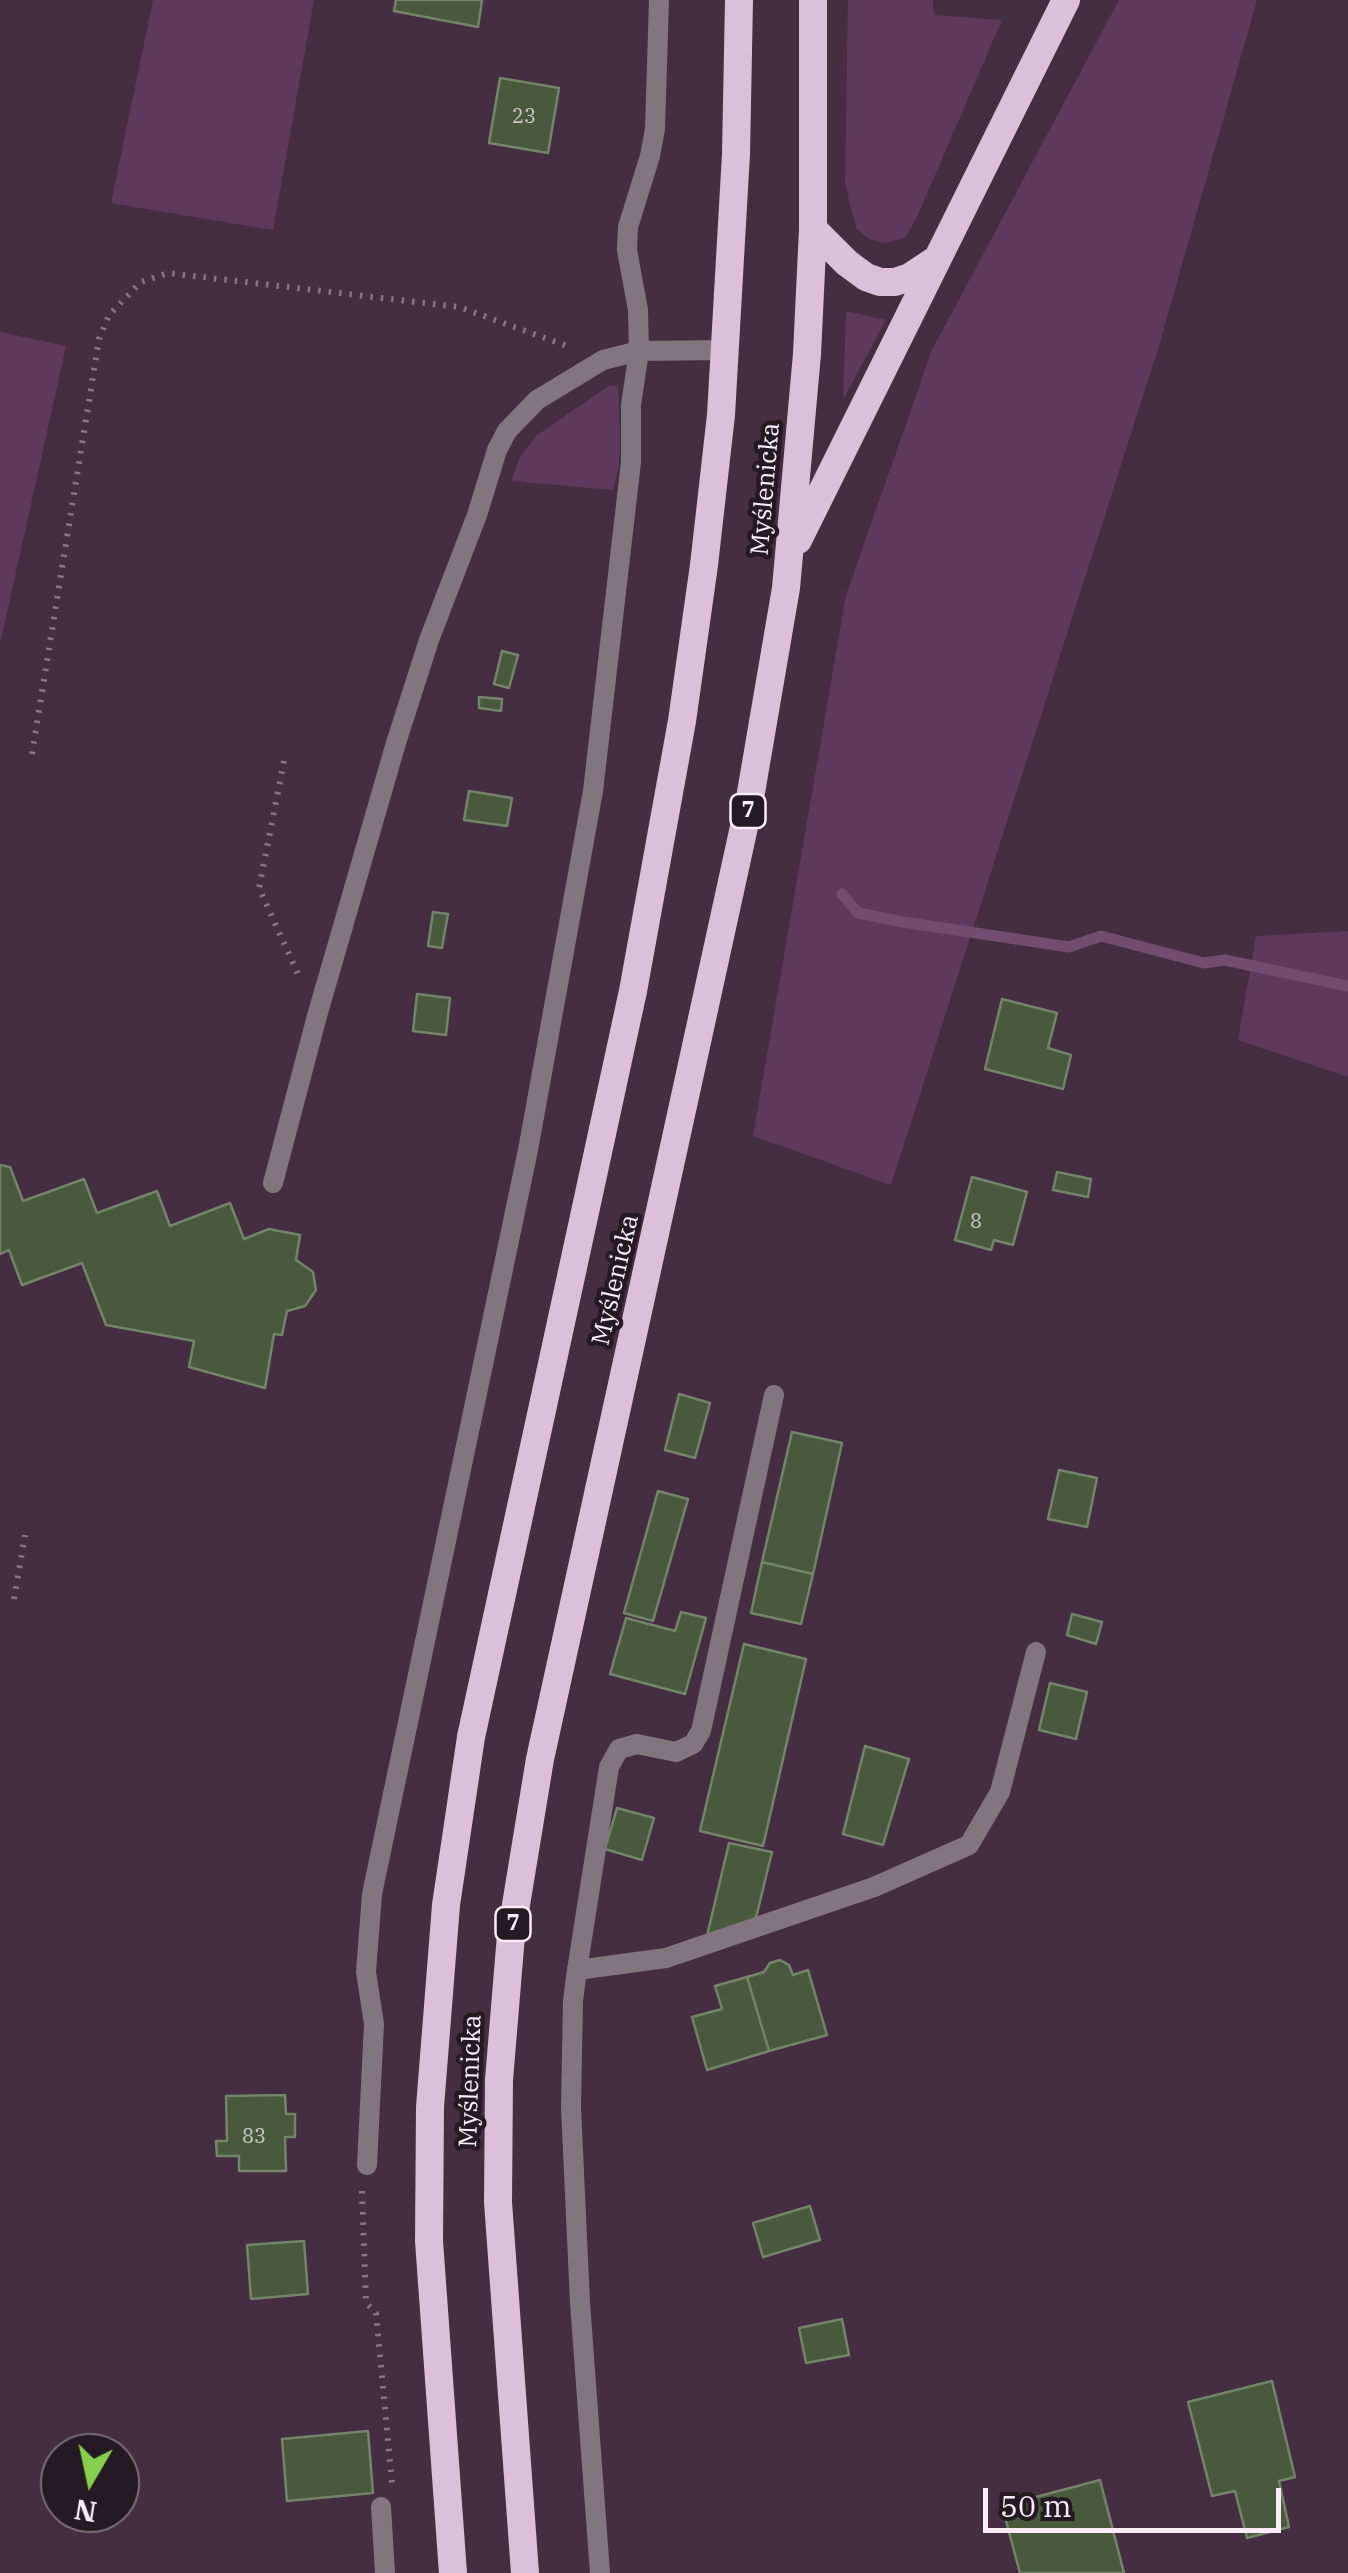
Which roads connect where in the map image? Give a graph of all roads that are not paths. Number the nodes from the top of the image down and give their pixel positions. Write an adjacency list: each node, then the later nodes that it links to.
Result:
1 (659, 0): 7 (street)
2 (739, 0): 8 (highway, Myślenicka)
3 (813, 0): 5 (highway, Myślenicka / 7)
4 (1066, 0): 6 (highway)
5 (812, 228): 6 (highway); 9 (highway, Myślenicka / 7)
6 (936, 260): 9 (highway)
7 (638, 350): 8 (street); 10 (street); 14 (street)
8 (726, 350): 17 (highway, Myślenicka)
9 (791, 555): 18 (highway, Myślenicka / 7)
10 (273, 1182)
11 (774, 1396): 13 (street)
12 (1036, 1652): 13 (street)
13 (577, 1970): 19 (street)
14 (368, 2166)
15 (380, 2507): 16 (street)
16 (385, 2573)
17 (453, 2573)
18 (525, 2573)
19 (600, 2573)

